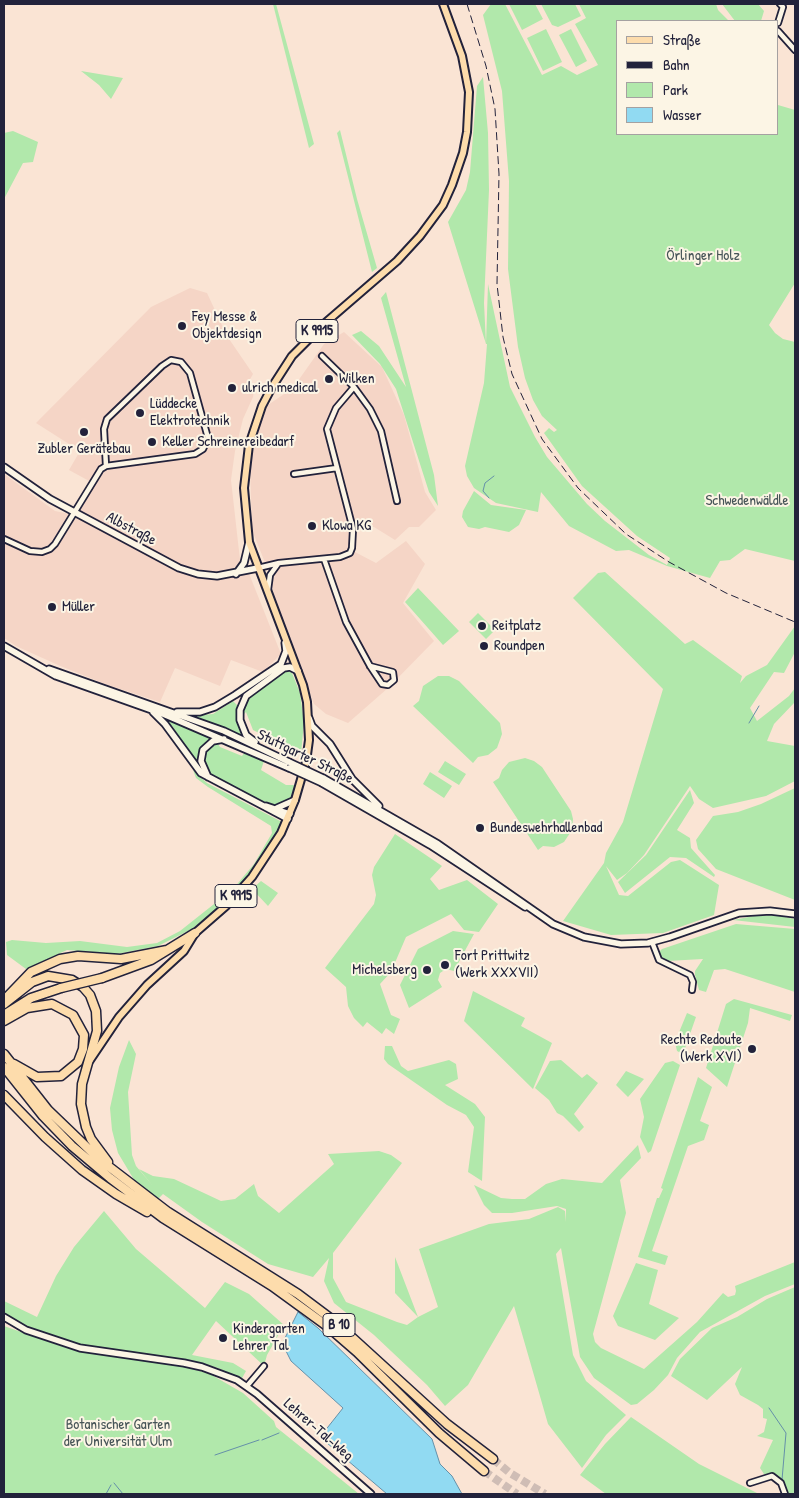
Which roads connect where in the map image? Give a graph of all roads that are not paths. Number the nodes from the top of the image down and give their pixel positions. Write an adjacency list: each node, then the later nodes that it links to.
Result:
1 (780, 4): 3 (street)
2 (444, 5): 15 (main road, K 9915)
3 (779, 20)
4 (779, 32): 5 (street)
5 (794, 49)
6 (322, 356): 7 (street)
7 (354, 387): 10 (street); 12 (street)
8 (106, 466): 8 (street); 13 (street)
9 (4, 467): 13 (main road, Albstraße)
10 (337, 468): 11 (street); 16 (street)
11 (294, 474)
12 (397, 502)
13 (74, 512): 14 (street); 19 (main road, Albstraße)
14 (4, 538)
15 (249, 542): 18 (main road, K 9915); 19 (main road)
16 (324, 559): 17 (street); 25 (street)
17 (279, 563): 18 (street); 20 (street)
18 (258, 568): 19 (main road, Albstraße); 20 (main road, K 9915)
19 (236, 574)
20 (268, 594): 21 (main road, K 9915)
21 (285, 638): 23 (main road, K 9915); 24 (main road)
22 (4, 646): 26 (main road, Stuttgarter Straße)
23 (293, 658): 24 (main road); 27 (main road, K 9915)
24 (281, 664): 29 (main road)
25 (370, 666): 25 (street)
26 (46, 669): 28 (main road, Stuttgarter Straße); 29 (main road, Stuttgarter Straße)
27 (298, 671): 30 (main road, K 9915); 32 (main road)
28 (151, 711): 31 (main road, Stuttgarter Straße); 33 (main road)
29 (166, 711): 32 (main road, Stuttgarter Straße)
30 (308, 716): 35 (main road, K 9915); 38 (main road)
31 (225, 740): 32 (main road, Stuttgarter Straße); 33 (main road)
32 (289, 765): 34 (main road, Stuttgarter Straße, bridge)
33 (209, 779): 36 (main road)
34 (322, 780): 38 (main road, Stuttgarter Straße); 40 (main road, Stuttgarter Straße)
35 (295, 800): 37 (main road); 39 (main road, K 9915)
36 (264, 806): 37 (main road); 39 (main road)
37 (277, 808): 39 (main road)
38 (386, 812): 40 (main road, Stuttgarter Straße)
39 (289, 817): 42 (main road, K 9915)
40 (532, 910): 43 (main road, Stuttgarter Straße)
41 (795, 914): 43 (main road, Stuttgarter Straße)
42 (195, 933): 44 (highway, K 9915); 49 (main road)
43 (652, 942): 45 (street)
44 (167, 950): 46 (highway, K 9915); 47 (highway, K 9915, bridge)
45 (692, 990)
46 (4, 1002): 49 (highway)
47 (5, 1018): 48 (highway)
48 (5, 1061): 51 (highway, B 10); 52 (highway, B 10)
49 (87, 1065): 51 (highway)
50 (4, 1095): 52 (highway)
51 (120, 1175): 56 (highway, B 10)
52 (163, 1218): 57 (highway, B 10)
53 (4, 1317): 55 (main road, Lehrer-Tal-Weg)
54 (264, 1366): 55 (street)
55 (247, 1386): 59 (main road, Lehrer-Tal-Weg)
56 (493, 1460)
57 (484, 1471)
58 (750, 1483): 60 (street)
59 (371, 1494)
60 (785, 1494)

